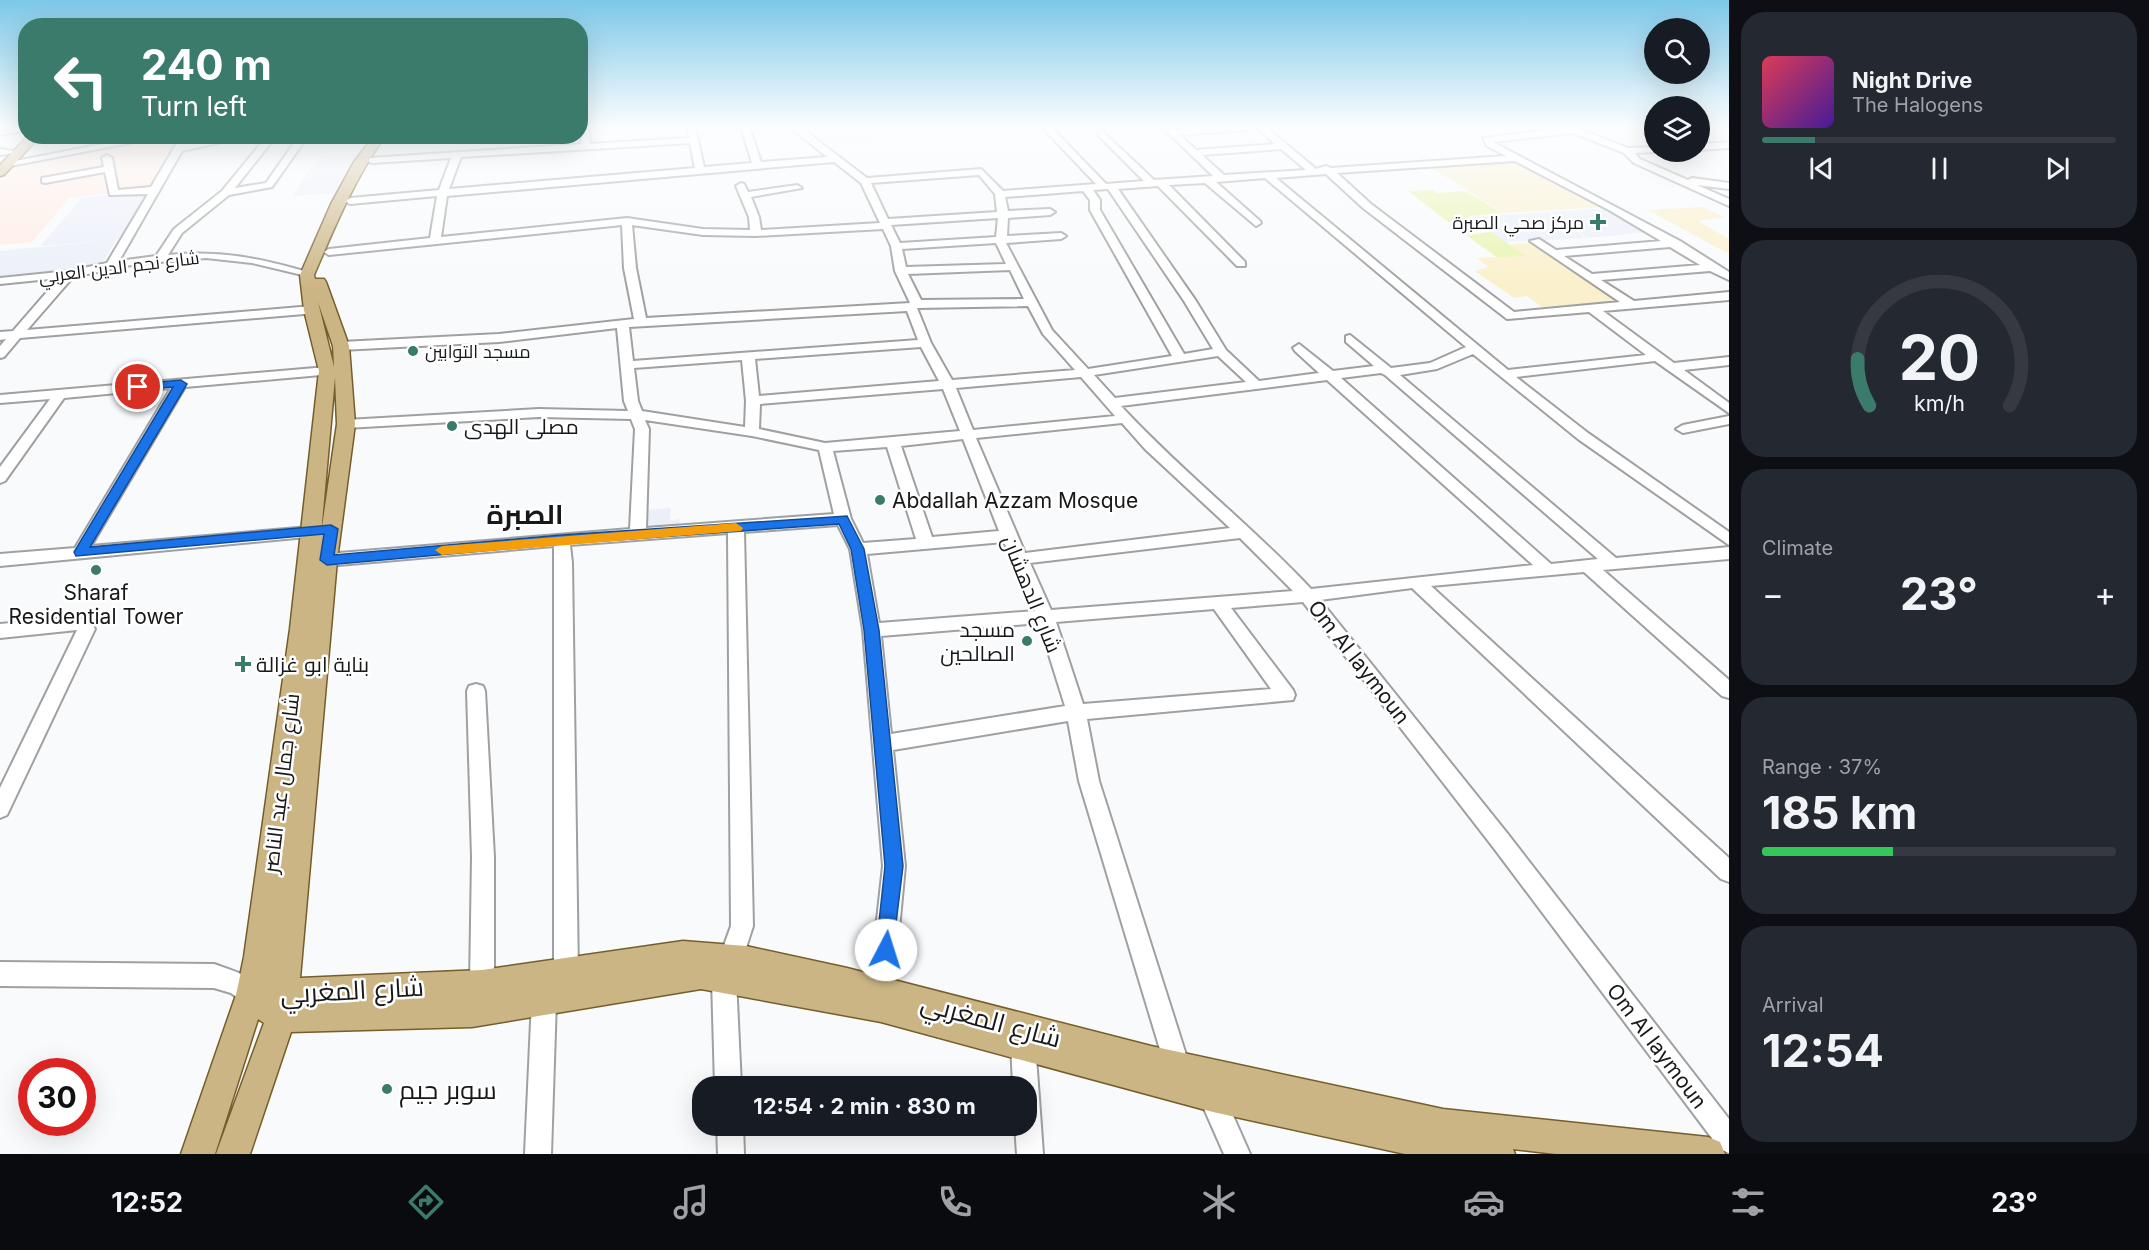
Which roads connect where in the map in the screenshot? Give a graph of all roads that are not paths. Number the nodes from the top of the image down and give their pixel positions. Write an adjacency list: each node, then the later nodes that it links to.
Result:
1 (111, 181): 25 (street)
2 (161, 181): 25 (street)
3 (236, 181): 27 (street)
4 (272, 181): 27 (street)
5 (350, 181): 52 (main road, شارع جمال عبد الناصر)
6 (361, 181): 29 (main road, شارع جمال عبد الناصر)
7 (447, 181): 26 (street)
8 (568, 181): 26 (street)
9 (865, 181): 35 (street, شارع الدهشان)
10 (989, 181): 28 (street)
11 (1102, 181): 22 (street)
12 (1154, 181): 20 (street)
13 (1183, 181): 20 (street)
14 (1209, 181): 34 (street)
15 (1274, 181): 70 (street)
16 (1339, 181): 60 (street)
17 (1559, 181): 41 (street)
18 (1682, 181): 30 (street)
19 (1687, 181): 21 (street)
20 (1156, 183): 22 (street); 46 (street)
21 (1729, 186)
22 (1108, 187): 24 (street); 71 (street)
23 (797, 188): 36 (street)
24 (1086, 188): 28 (street); 75 (street)
25 (156, 190): 47 (street)
26 (443, 192): 29 (street); 39 (street)
27 (226, 194): 45 (street)
28 (1000, 194): 32 (street, Om Al laymoun)
29 (350, 201): 43 (main road, شارع جمال عبد الناصر)
30 (1729, 203)
31 (1050, 212): 32 (street)
32 (1003, 216): 35 (street); 38 (street, Om Al laymoun)
33 (627, 220): 36 (street); 39 (street); 62 (street)
34 (1256, 223)
35 (885, 224): 36 (street); 42 (street, شارع الدهشان)
36 (756, 233)
37 (1060, 236): 38 (street)
38 (1001, 239): 42 (street); 48 (street, Om Al laymoun)
39 (435, 240): 43 (street)
40 (1536, 241): 44 (street)
41 (1676, 243): 44 (street); 49 (street)
42 (896, 246): 50 (street, شارع الدهشان)
43 (329, 252): 68 (main road, شارع جمال عبد الناصر)
44 (1556, 254): 53 (street)
45 (160, 258): 47 (street, شارع نجم الدين العربي); 52 (street, شارع نجم الدين العربي)
46 (1241, 264)
47 (110, 267): 51 (street, شارع نجم الدين العربي)
48 (1012, 267): 50 (street); 57 (street, Om Al laymoun)
49 (1713, 267): 53 (street); 54 (street)
50 (901, 271): 59 (street, شارع الدهشان)
51 (69, 274): 55 (street, شارع نجم الدين العربي); 64 (street)
52 (308, 275): 61 (main road, شارع جمال عبد الناصر)
53 (1593, 277): 58 (street)
54 (1729, 277)
55 (0, 281)
56 (1729, 296): 58 (street)
57 (1031, 302): 59 (street); 81 (street, Om Al laymoun)
58 (1630, 304): 60 (street)
59 (914, 305): 62 (street); 67 (street, شارع الدهشان)
60 (1592, 309): 74 (street)
61 (312, 310): 64 (street); 79 (main road, شارع جمال عبد الناصر)
62 (641, 322): 63 (street)
63 (623, 325): 68 (street); 77 (street)
64 (17, 335): 65 (street); 72 (street)
65 (0, 336)
66 (1350, 339): 80 (street)
67 (925, 343): 73 (street); 86 (street, شارع الدهشان)
68 (340, 346): 95 (main road, شارع جمال عبد الناصر)
69 (1299, 348): 83 (street)
70 (1474, 348): 80 (street); 82 (street)
71 (1221, 352): 75 (street); 85 (street)
72 (0, 354)
73 (748, 357): 77 (street); 89 (street)
74 (1659, 357): 78 (street); 82 (street)
75 (1180, 358): 81 (street)
76 (1729, 362): 78 (street)
77 (627, 364): 92 (street)
78 (1674, 367): 91 (street)
79 (327, 371): 84 (street); 104 (main road, شارع جمال عبد الناصر)
80 (1386, 371): 83 (street); 117 (street)
81 (1084, 373): 86 (street); 90 (street, Om Al laymoun)
82 (1505, 374): 109 (street)
83 (1332, 376): 85 (street); 119 (street)
84 (181, 384): 87 (street); 112 (street)
85 (1256, 384): 90 (street)
86 (948, 385): 89 (street); 98 (street, شارع الدهشان)
87 (60, 393): 88 (street); 101 (street)
88 (0, 399)
89 (753, 401): 97 (street)
90 (1111, 403): 93 (street, Om Al laymoun)
91 (1729, 409)
92 (639, 415): 95 (street); 97 (street); 106 (street)
93 (1125, 419): 98 (street); 105 (street, Om Al laymoun)
94 (1729, 420): 96 (street)
95 (346, 424): 104 (main road, شارع جمال عبد الناصر)
96 (1683, 429)
97 (752, 432): 100 (street)
98 (967, 436): 99 (street); 107 (street, شارع الدهشان)
99 (893, 443): 100 (street); 110 (street)
100 (825, 447): 102 (street)
101 (0, 478)
102 (843, 519): 103 (street); 111 (street)
103 (736, 528): 106 (street); 132 (street)
104 (322, 530): 112 (street); 116 (main road, شارع جمال عبد الناصر); 137 (main road, شارع جمال عبد الناصر)
105 (1244, 532): 114 (street); 121 (street, Om Al laymoun)
106 (638, 536): 108 (street)
107 (1009, 536): 110 (street); 114 (street, شارع الدهشان)
108 (561, 540): 116 (street); 133 (street)
109 (1729, 540)
110 (926, 544): 111 (street)
111 (858, 549): 124 (street)
112 (80, 552): 115 (street)
113 (1729, 553): 117 (street)
114 (1019, 559): 123 (street, شارع الدهشان)
115 (0, 560)
116 (327, 560): 139 (main road, شارع جمال عبد الناصر)
117 (1612, 563): 118 (street)
118 (1586, 565): 119 (street); 127 (street)
119 (1548, 570): 120 (street)
120 (1416, 582): 121 (street); 131 (street)
121 (1307, 596): 122 (street); 147 (street, Om Al laymoun)
122 (1219, 603): 123 (street); 128 (street)
123 (1045, 615): 124 (street); 128 (street, شارع الدهشان)
124 (872, 630): 129 (street)
125 (0, 631): 130 (street)
126 (476, 691): 135 (street)
127 (1729, 691)
128 (1076, 712): 129 (street); 141 (street, شارع الدهشان)
129 (882, 744): 136 (street)
130 (0, 810)
131 (1729, 872)
132 (727, 969): 133 (main road, شارع المغربي); 136 (main road, شارع المغربي); 138 (main road, شارع المغربي); 140 (main road, شارع المغربي); 142 (street)
133 (566, 973): 135 (main road, شارع المغربي)
134 (0, 974): 137 (street)
135 (483, 985): 139 (main road, شارع المغربي)
136 (881, 992): 141 (main road, شارع المغربي)
137 (251, 995): 139 (main road, شارع المغربي); 148 (main road, شارع جمال عبد الناصر)
138 (544, 1000): 139 (main road, شارع المغربي); 150 (street)
139 (281, 1006): 149 (main road, شارع جمال عبد الناصر)
140 (1023, 1043): 143 (street); 144 (main road, شارع المغربي)
141 (1177, 1066): 144 (street); 155 (main road, شارع المغربي)
142 (728, 1076)
143 (1025, 1076)
144 (1213, 1096): 153 (street); 154 (main road, شارع المغربي)
145 (730, 1136): 151 (street)
146 (1029, 1136): 152 (street)
147 (1729, 1140)
148 (198, 1154)
149 (233, 1154)
150 (538, 1154)
151 (731, 1154)
152 (1030, 1154)
153 (1237, 1154)
154 (1498, 1154)
155 (1708, 1154)

